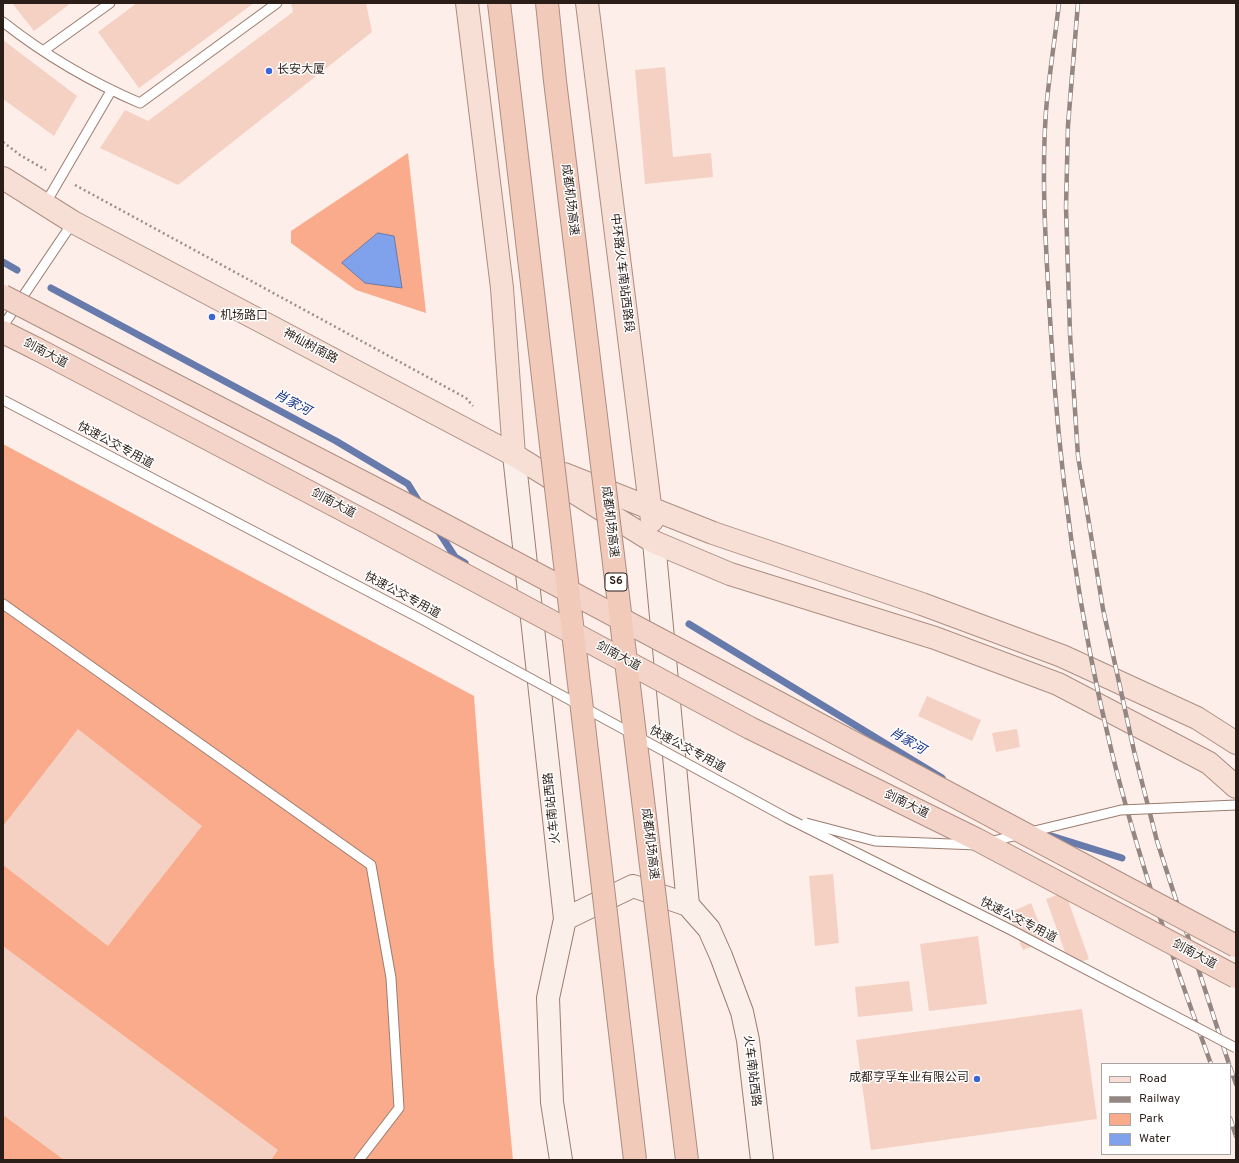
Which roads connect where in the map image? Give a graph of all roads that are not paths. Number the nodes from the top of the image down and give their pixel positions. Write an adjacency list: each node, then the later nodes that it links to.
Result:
1 (110, 3): 8 (lane)
2 (277, 3): 9 (lane)
3 (467, 3): 17 (main road)
4 (499, 3): 32 (highway, bridge)
5 (547, 3): 33 (highway, 成都机场高速 / S6, bridge)
6 (587, 3): 18 (main road, 中环路火车南站西路段)
7 (3, 22): 8 (lane)
8 (43, 51): 9 (lane)
9 (111, 91): 11 (lane)
10 (3, 178): 11 (main road, 神仙树南路)
11 (44, 206): 12 (main road, 神仙树南路)
12 (73, 222): 14 (lane); 17 (main road, 神仙树南路)
13 (3, 296): 27 (highway, bridge)
14 (3, 326)
15 (3, 332): 28 (highway, 剑南大道, bridge)
16 (3, 400): 24 (lane, 快速公交专用道, bridge)
17 (514, 455): 18 (main road); 19 (main road); 26 (main road, 火车南站西路)
18 (651, 508): 19 (main road, 中环路火车南站西路段); 21 (main road)
19 (654, 542): 22 (main road); 25 (main road)
20 (3, 604): 30 (lane)
21 (1236, 743)
22 (1236, 787)
23 (1236, 805): 24 (lane, 快速公交专用道, bridge)
24 (788, 818): 29 (lane, 快速公交专用道, bridge)
25 (688, 904): 26 (main road); 34 (main road, 火车南站西路)
26 (565, 919): 31 (main road, 火车南站西路)
27 (1236, 946)
28 (1236, 977)
29 (1236, 1048)
30 (359, 1160)
31 (561, 1160)
32 (635, 1160)
33 (687, 1160)
34 (762, 1160)

